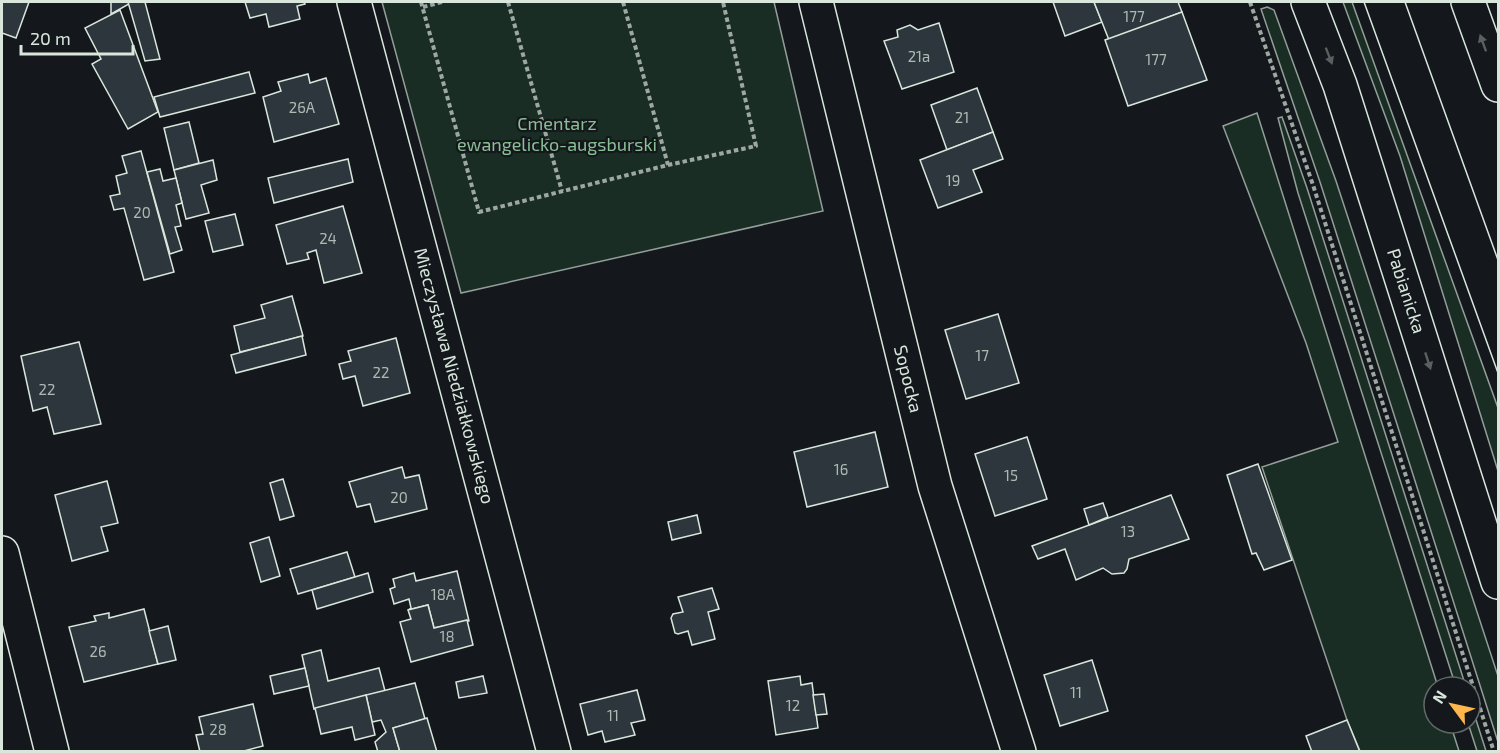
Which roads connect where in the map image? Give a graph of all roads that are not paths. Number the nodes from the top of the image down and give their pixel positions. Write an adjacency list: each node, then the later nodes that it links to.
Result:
1 (354, 2): 9 (street, Mieczysława Niedziałkowskiego)
2 (816, 2): 10 (street, Sopocka)
3 (1308, 2): 7 (street, Pabianicka, one-way to 7)
4 (1468, 2): 5 (street, one-way to 4)
5 (1498, 85)
6 (2, 553): 8 (street)
7 (1498, 582)
8 (52, 752)
9 (554, 752)
10 (1019, 752)

